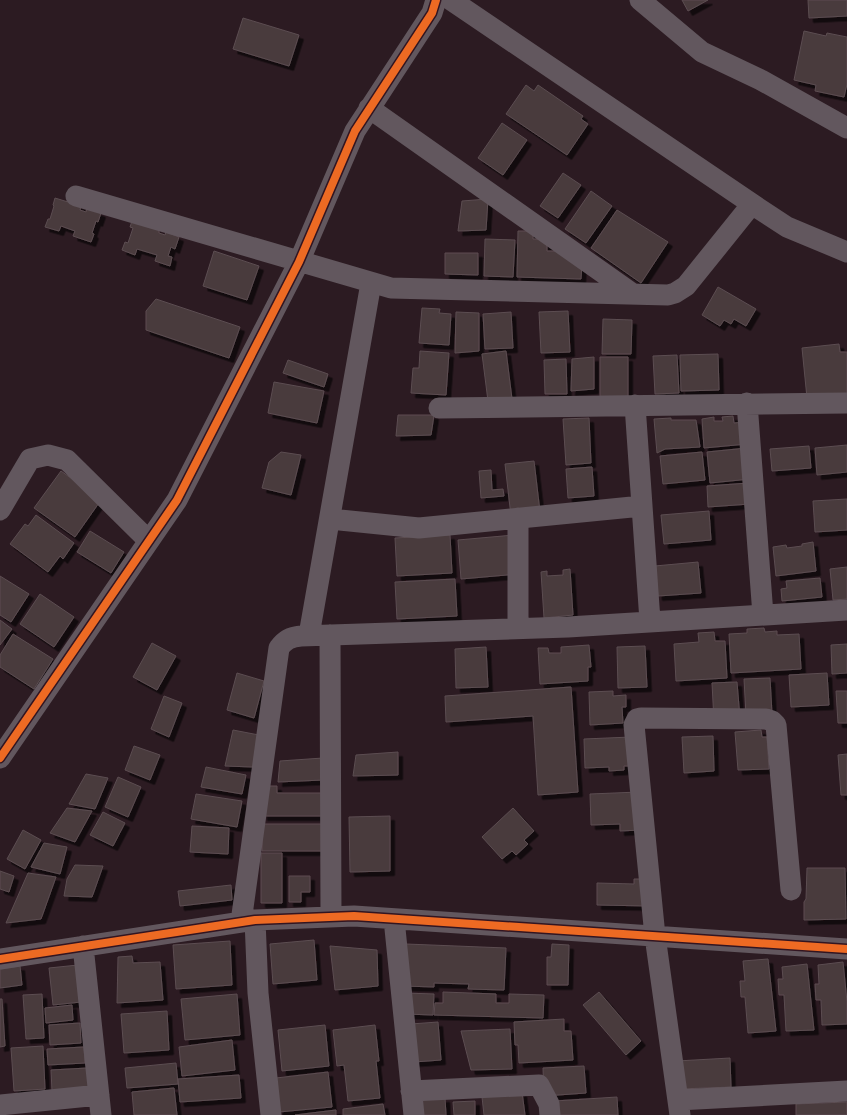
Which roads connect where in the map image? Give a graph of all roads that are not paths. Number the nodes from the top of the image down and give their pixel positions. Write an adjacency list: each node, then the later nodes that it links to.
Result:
1 (436, 0): 4 (street)
2 (451, 0): 7 (street)
3 (640, 0): 5 (street)
4 (369, 108): 9 (street); 11 (street)
5 (847, 128)
6 (76, 196): 9 (street)
7 (752, 204): 8 (street); 11 (street)
8 (847, 252)
9 (299, 262): 10 (street); 20 (street)
10 (371, 283): 11 (street); 19 (street)
11 (632, 294)
12 (847, 402): 13 (street)
13 (747, 403): 14 (street); 22 (street)
14 (635, 405): 15 (street); 16 (street)
15 (439, 408)
16 (642, 506): 18 (street); 23 (street)
17 (0, 510): 20 (street)
18 (518, 518): 19 (street); 24 (street)
19 (330, 519): 26 (street)
20 (149, 541): 27 (street)
21 (847, 610): 22 (street)
22 (763, 615): 23 (street)
23 (650, 621): 24 (street)
24 (518, 628): 25 (street)
25 (330, 634): 26 (street); 29 (street)
26 (309, 635): 31 (street)
27 (0, 758)
28 (791, 890): 32 (street)
29 (331, 917): 30 (street); 31 (street)
30 (394, 918): 32 (street); 36 (street)
31 (248, 921): 33 (street); 41 (street)
32 (655, 936): 34 (street); 40 (street)
33 (83, 946): 35 (street); 39 (street)
34 (847, 949)
35 (0, 959)
36 (412, 1091): 42 (street); 43 (street)
37 (847, 1091): 40 (street)
38 (0, 1105): 39 (street)
39 (100, 1105)
40 (679, 1107)
41 (271, 1115)
42 (414, 1115)
43 (550, 1115)

